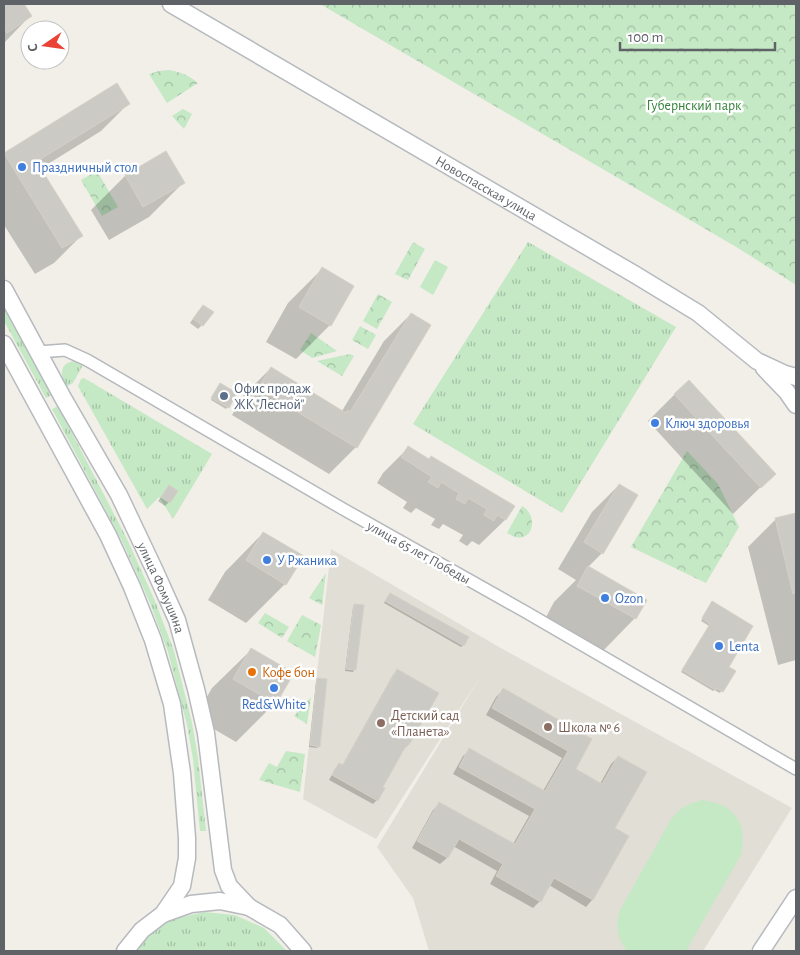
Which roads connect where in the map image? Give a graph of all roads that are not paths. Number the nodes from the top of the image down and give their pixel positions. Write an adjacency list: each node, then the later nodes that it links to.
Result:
1 (171, 4): 5 (main road, Новоспасская улица)
2 (4, 289): 4 (main road, улица Фомушина)
3 (4, 344): 11 (main road, улица Фомушина)
4 (38, 352): 8 (street, улица 65 лет Победы); 10 (main road, улица Фомушина)
5 (757, 361): 6 (main road, Новоспасская улица); 7 (main road)
6 (796, 377)
7 (796, 405)
8 (796, 769)
9 (796, 898): 14 (main road)
10 (249, 907): 11 (main road); 13 (main road)
11 (163, 914): 12 (main road)
12 (125, 951)
13 (303, 951)
14 (761, 951)

